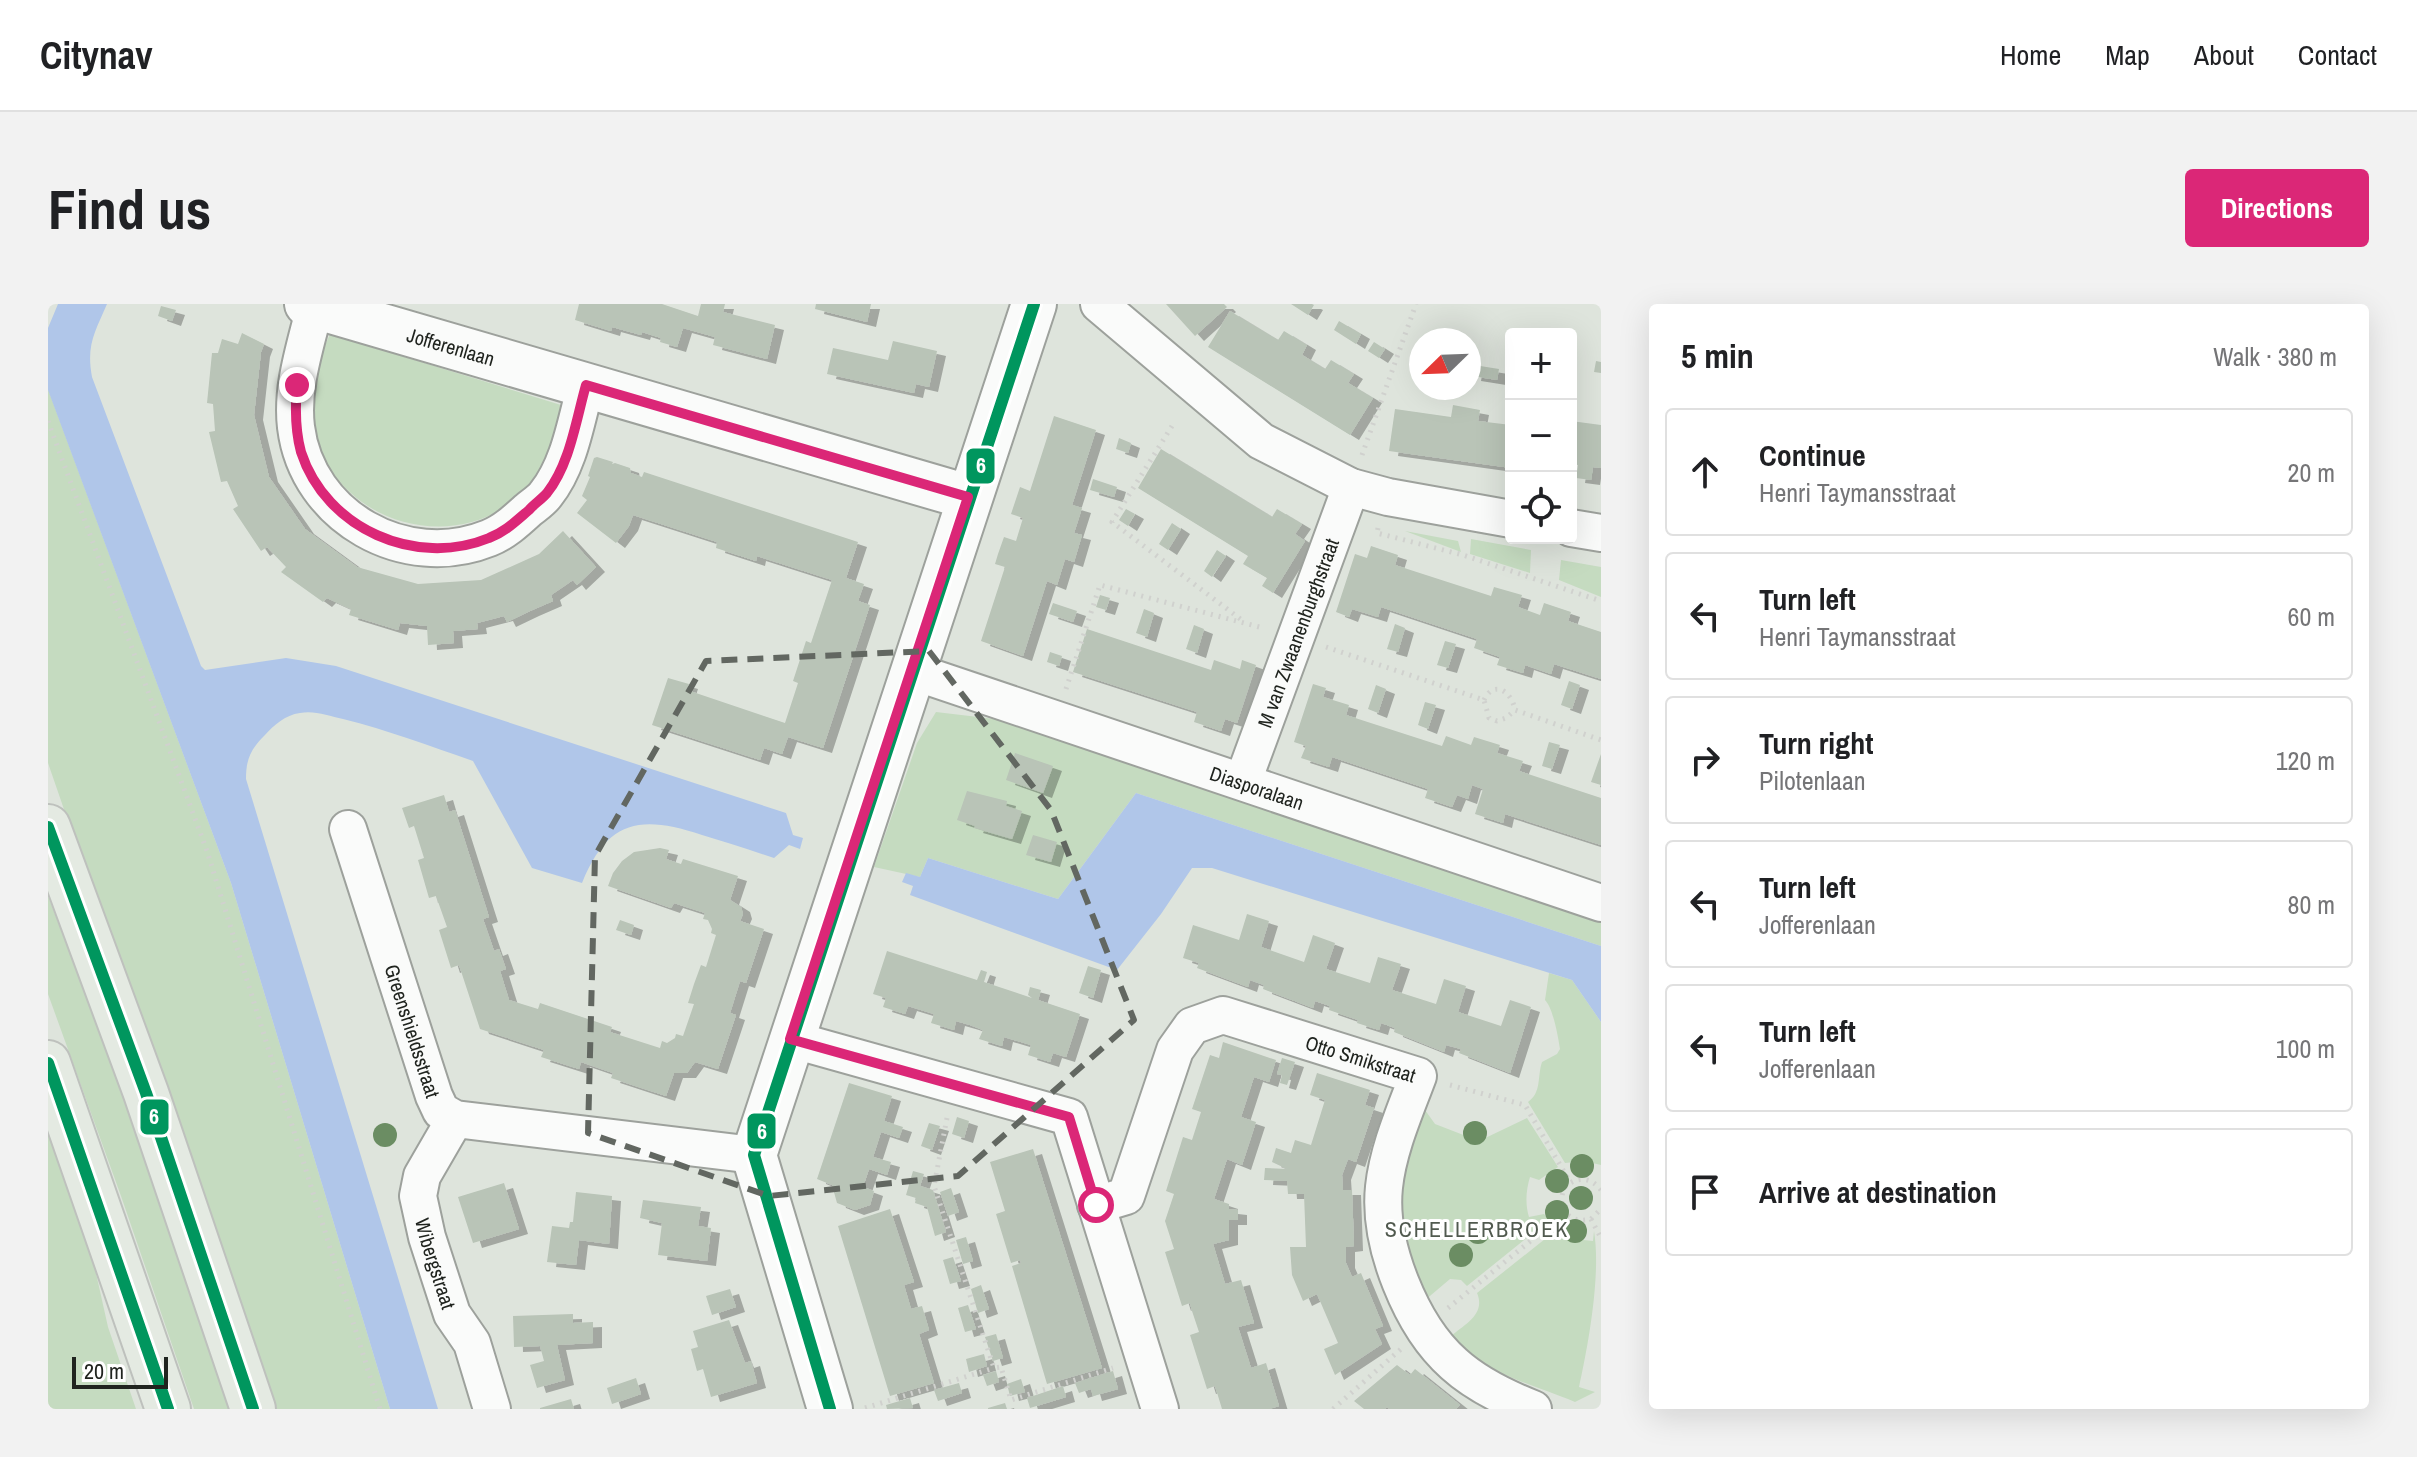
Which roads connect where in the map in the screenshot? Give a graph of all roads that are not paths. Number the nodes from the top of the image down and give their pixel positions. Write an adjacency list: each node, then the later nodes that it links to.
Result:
1 (1034, 304): 7 (street)
2 (1099, 304): 6 (street)
3 (311, 305): 4 (street, Jofferenlaan); 5 (street, Jofferenlaan)
4 (378, 314): 5 (street, Jofferenlaan)
5 (586, 385): 7 (street, Jofferenlaan)
6 (1351, 487): 8 (street); 12 (street, M van Zwaanenburghstraat)
7 (968, 497): 11 (street)
8 (1505, 518)
9 (1577, 529): 10 (street)
10 (1601, 533)
11 (912, 671): 12 (street, Diasporalaan); 16 (street)
12 (1243, 781): 15 (street, Diasporalaan)
13 (48, 827): 22 (main road)
14 (348, 829): 18 (street, Greenshieldsstraat)
15 (1601, 903)
16 (790, 1039): 19 (street); 20 (street)
17 (48, 1063): 21 (main road)
18 (455, 1119): 19 (street, Greenshieldsstraat); 23 (street, Wibergstraat)
19 (754, 1155): 24 (street)
20 (1096, 1205): 25 (street); 26 (street, Otto Smikstraat)
21 (168, 1409)
22 (253, 1409)
23 (492, 1409)
24 (830, 1409)
25 (1160, 1409)
26 (1533, 1409)

